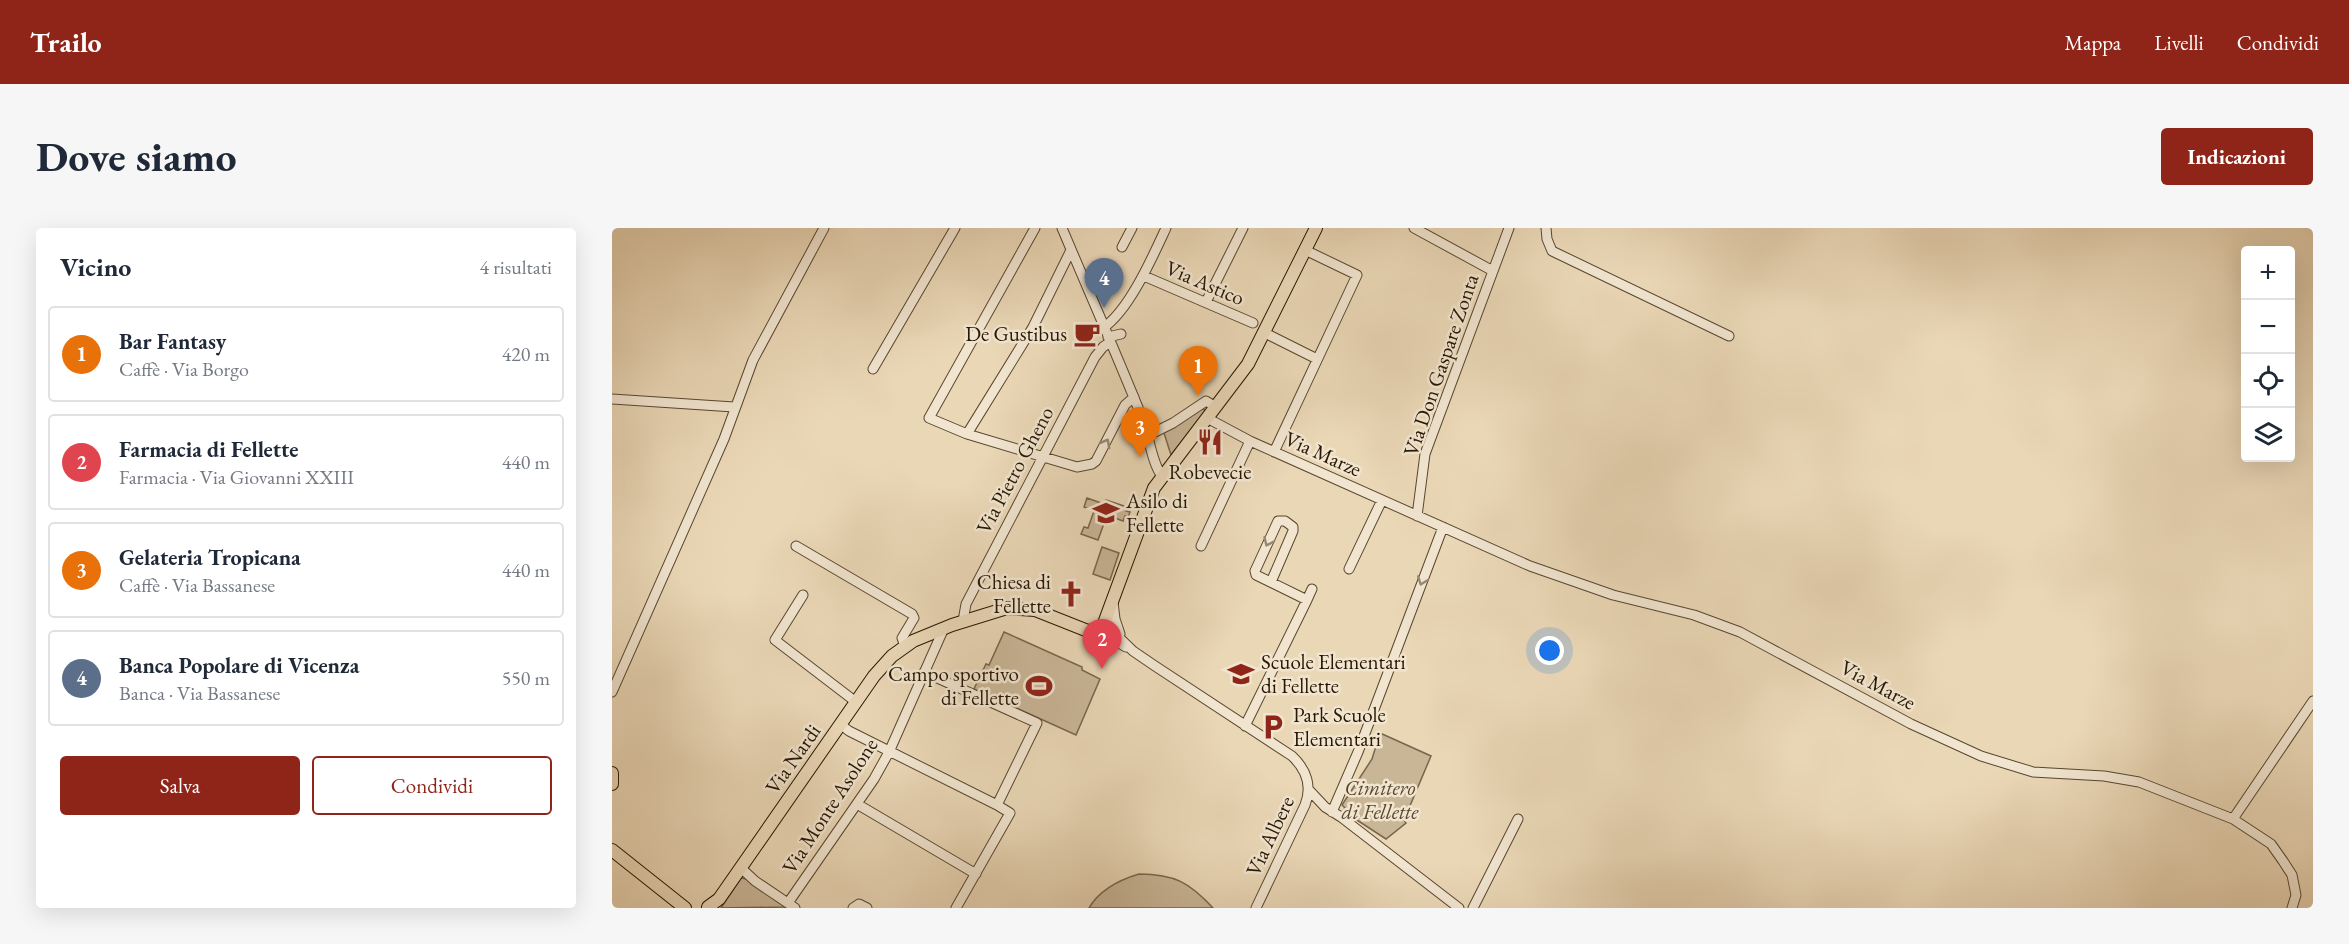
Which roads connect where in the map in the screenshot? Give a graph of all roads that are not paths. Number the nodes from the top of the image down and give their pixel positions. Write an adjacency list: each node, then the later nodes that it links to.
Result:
1 (824, 228): 28 (street)
2 (955, 228): 25 (street)
3 (1035, 228): 31 (street)
4 (1062, 228): 13 (street)
5 (1132, 228): 12 (street)
6 (1166, 228): 16 (street)
7 (1243, 228): 17 (street)
8 (1316, 228): 14 (main road)
9 (1414, 228): 15 (street)
10 (1509, 228): 15 (street, Via Don Gaspare Zonta)
11 (1546, 228): 22 (street)
12 (1122, 247)
13 (1071, 250): 19 (street); 31 (street)
14 (1305, 250): 20 (main road); 24 (street)
15 (1493, 271): 38 (street, Via Don Gaspare Zonta)
16 (1144, 276): 17 (street, Via Astico); 19 (street)
17 (1206, 302): 18 (street, Via Astico)
18 (1253, 323)
19 (1103, 328): 23 (street)
20 (1265, 333): 24 (street); 29 (main road)
21 (1121, 334): 23 (street)
22 (1729, 336)
23 (1109, 340): 26 (street); 35 (street, Via Pietro Gheno)
24 (1317, 358): 34 (street)
25 (873, 369)
26 (1134, 397): 32 (street); 35 (street, one-way to 26)
27 (612, 399): 28 (street)
28 (734, 407): 55 (street)
29 (1216, 407): 30 (main road); 32 (street)
30 (1207, 418): 33 (street, Via Marze); 36 (main road)
31 (967, 435): 35 (street)
32 (1149, 435): 36 (street)
33 (1250, 441): 34 (street, Via Marze); 41 (street)
34 (1274, 452): 37 (street, Via Marze)
35 (1042, 457): 48 (street, Via Pietro Gheno)
36 (1161, 476): 47 (main road)
37 (1382, 500): 38 (street, Via Marze); 42 (street)
38 (1417, 516): 39 (street, Via Marze)
39 (1443, 527): 67 (street, one-way to 67); 69 (street, Via Marze)
40 (796, 546): 52 (street)
41 (1201, 546)
42 (1349, 569)
43 (1271, 582): 43 (street, one-way to 43); 46 (street)
44 (1312, 589): 46 (street)
45 (803, 595): 57 (street)
46 (1307, 600): 59 (street)
47 (1113, 602): 49 (main road); 51 (street)
48 (963, 621): 49 (main road, Via Nardi); 50 (main road, Via Nardi)
49 (1101, 627): 51 (street); 53 (street)
50 (944, 628): 52 (main road, Via Nardi); 54 (street, Via Monte Asolone)
51 (1124, 641): 53 (street)
52 (904, 646): 57 (main road, Via Nardi)
53 (1133, 651): 59 (street)
54 (924, 672): 60 (street, Via Monte Asolone); 66 (street)
55 (612, 692)
56 (2313, 701): 69 (street)
57 (856, 702): 58 (main road, Via Nardi)
58 (840, 724): 60 (street); 72 (main road, Via Nardi)
59 (1245, 726): 63 (street, Via Albere)
60 (889, 752): 64 (street, Via Monte Asolone); 66 (street)
61 (612, 773): 62 (main road)
62 (612, 784)
63 (1309, 790): 65 (street, Via Albere); 67 (street)
64 (857, 804): 73 (street); 76 (street, Via Monte Asolone)
65 (1305, 805): 67 (street); 80 (street, Via Albere)
66 (997, 806): 73 (street)
67 (1329, 810): 81 (street)
68 (1518, 819): 82 (street)
69 (2233, 819): 83 (street, Via Marze)
70 (612, 842): 71 (main road)
71 (617, 854): 74 (main road)
72 (741, 868): 75 (main road, Via Nardi); 76 (street)
73 (976, 874): 79 (street)
74 (682, 905): 75 (main road)
75 (711, 906)
76 (791, 906)
77 (853, 908): 78 (street)
78 (867, 908)
79 (956, 908)
80 (1256, 908)
81 (1459, 908)
82 (1473, 908)
83 (2292, 908)

